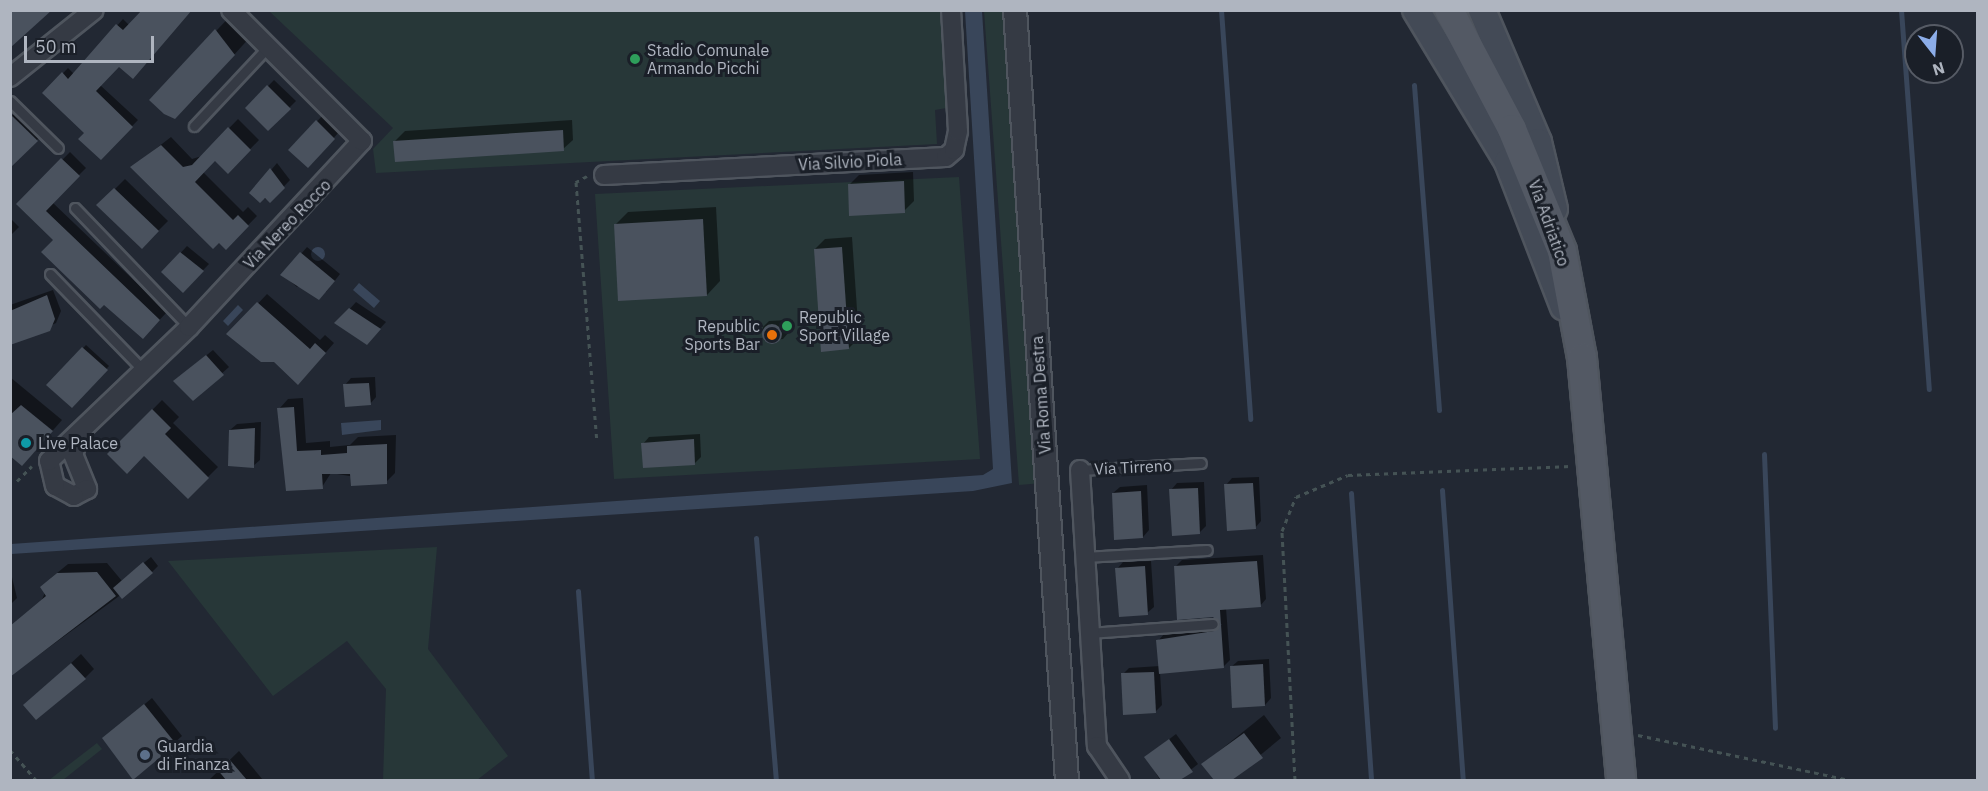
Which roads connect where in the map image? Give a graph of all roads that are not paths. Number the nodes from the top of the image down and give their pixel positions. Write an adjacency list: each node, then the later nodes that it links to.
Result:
1 (94, 10): 9 (street)
2 (231, 10): 8 (street, Via Nereo Rocco)
3 (951, 10): 13 (street, Via Silvio Piola)
4 (1015, 10): 27 (street, Via Roma Destra)
5 (1416, 10): 18 (main road)
6 (1449, 10): 15 (main road, Via Adriatico)
7 (1482, 10): 15 (main road)
8 (268, 47): 11 (lane); 17 (street, Via Nereo Rocco)
9 (10, 77)
10 (10, 101): 12 (lane)
11 (194, 126)
12 (58, 147)
13 (604, 175)
14 (75, 208): 17 (lane)
15 (1562, 251): 18 (main road, Via Adriatico)
16 (50, 274): 19 (lane)
17 (189, 327): 19 (street, Via Nereo Rocco)
18 (1582, 358): 29 (main road, Via Adriatico)
19 (144, 371): 20 (street, Via Nereo Rocco)
20 (79, 437)
21 (1201, 463): 22 (lane, Via Tirreno)
22 (1080, 470): 24 (street, Via Tirreno)
23 (1207, 550): 24 (lane)
24 (1084, 557): 26 (street, Via Tirreno)
25 (1213, 624): 26 (lane)
26 (1089, 633): 28 (street, Via Tirreno)
27 (1067, 780)
28 (1120, 780)
29 (1621, 780)

